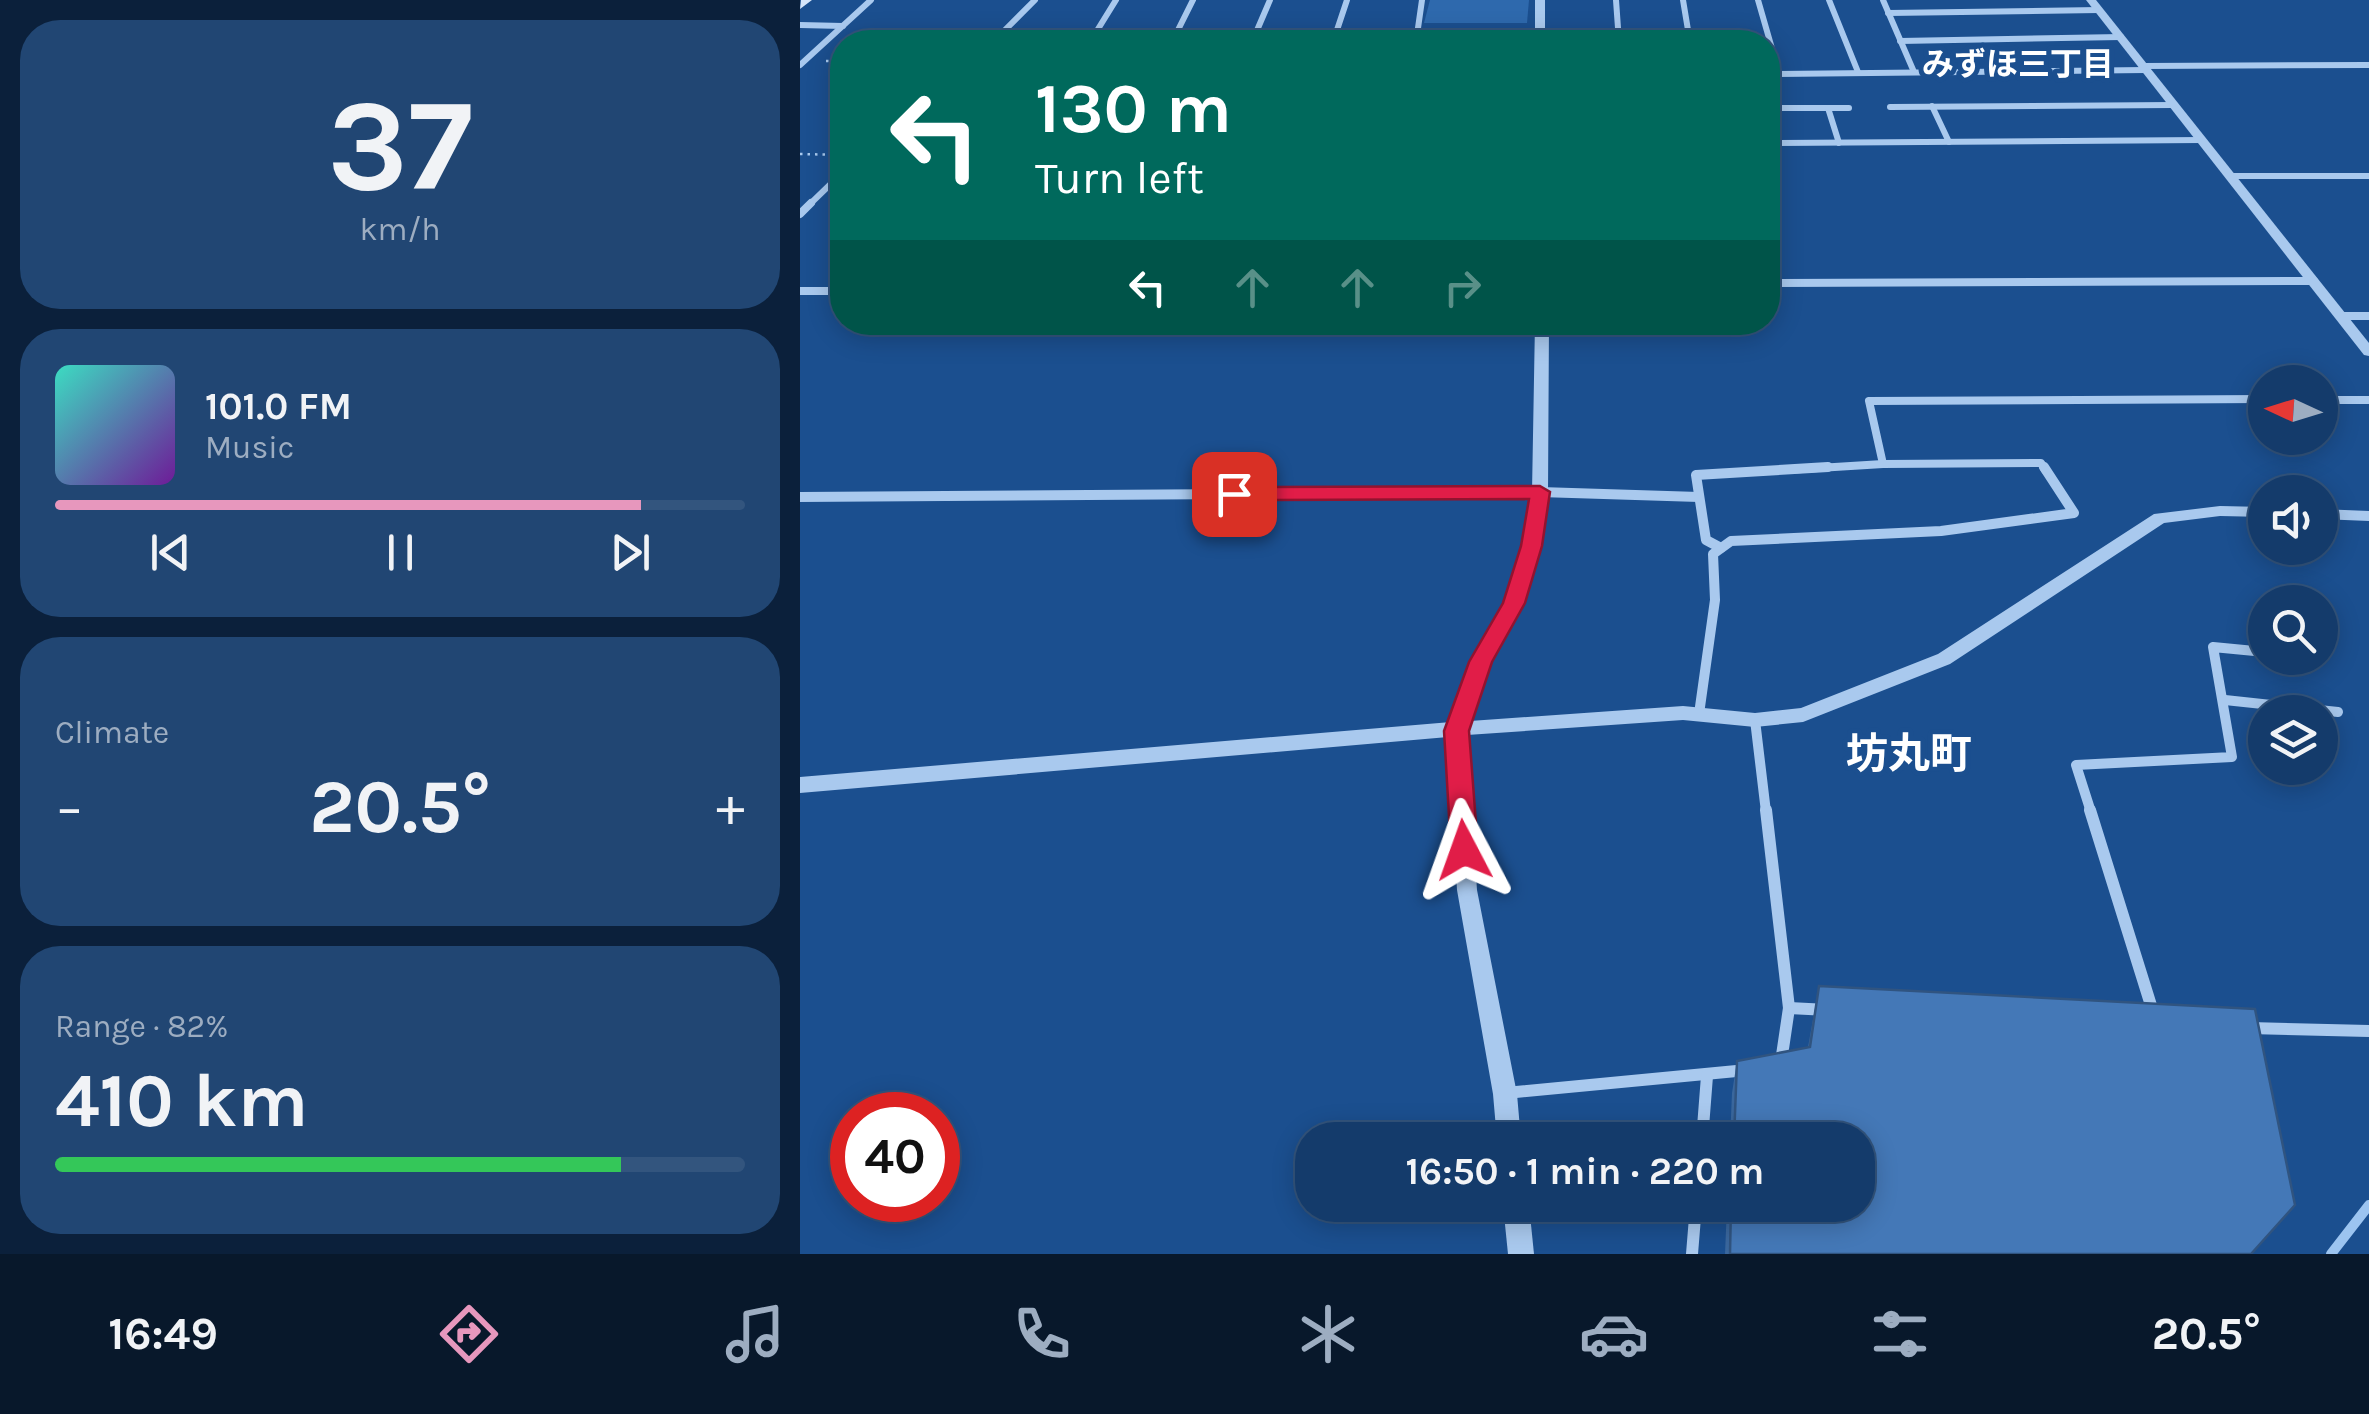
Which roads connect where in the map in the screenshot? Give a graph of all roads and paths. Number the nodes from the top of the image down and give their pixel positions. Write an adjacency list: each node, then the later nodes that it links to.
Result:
1 (807, 0): 16 (main road)
2 (871, 0): 19 (street)
3 (1036, 0): 21 (street)
4 (1116, 0): 22 (street)
5 (1193, 0): 23 (street)
6 (1270, 0): 24 (street)
7 (1347, 0): 25 (street)
8 (1422, 0): 26 (street)
9 (1540, 0): 27 (street)
10 (1616, 0): 28 (street)
11 (1683, 0): 29 (street)
12 (1758, 0): 30 (street)
13 (1829, 0): 37 (street)
14 (1883, 0): 17 (street)
15 (2095, 5): 17 (street); 32 (street)
16 (800, 6)
17 (1888, 12): 33 (street)
18 (800, 25): 19 (street)
19 (843, 26): 20 (street)
20 (838, 30)
21 (1005, 30)
22 (1097, 30)
23 (1178, 30)
24 (1257, 30)
25 (1338, 30)
26 (1418, 30)
27 (1540, 30)
28 (1618, 30)
29 (1688, 30)
30 (1767, 30)
31 (830, 37): 34 (street)
32 (2121, 38): 33 (street); 36 (street)
33 (1900, 41): 38 (street)
34 (800, 64)
35 (2369, 66): 36 (street)
36 (2145, 68): 38 (street); 40 (street)
37 (1858, 72): 38 (street); 39 (street)
38 (1914, 72)
39 (1780, 74)
40 (2173, 105): 42 (street); 46 (street)
41 (1890, 106): 42 (street)
42 (1932, 106): 47 (street)
43 (1780, 108): 44 (street)
44 (1828, 108): 45 (street); 49 (street)
45 (1849, 108)
46 (2202, 140): 47 (street); 52 (street)
47 (1950, 142): 49 (street)
48 (1780, 143): 49 (street)
49 (1839, 143)
50 (800, 154): 51 (path)
51 (830, 155)
52 (2233, 176): 53 (street); 56 (street)
53 (2369, 176)
54 (830, 185): 55 (street)
55 (800, 214)
56 (2314, 280): 57 (street); 60 (street)
57 (1780, 283)
58 (800, 291): 59 (street)
59 (830, 291)
60 (2342, 316): 61 (street); 63 (street)
61 (2369, 316)
62 (1542, 335): 68 (street)
63 (2369, 352)
64 (2248, 400): 67 (street)
65 (2338, 400): 66 (street)
66 (2369, 400)
67 (1883, 464): 70 (street); 74 (street)
68 (1540, 492): 69 (street); 70 (street); 80 (street)
69 (800, 497)
70 (1699, 497): 74 (street)
71 (2248, 512): 79 (street)
72 (2338, 515): 73 (street)
73 (2369, 516)
74 (1722, 548): 78 (street)
75 (2248, 650): 76 (street)
76 (2224, 700): 77 (street); 84 (street)
77 (2248, 703)
78 (1699, 714): 79 (street); 80 (street)
79 (1755, 720): 82 (street)
80 (1457, 731): 81 (street); 88 (street)
81 (800, 786)
82 (1789, 1008): 83 (street); 87 (street)
83 (1847, 1011)
84 (2137, 1025)
85 (2234, 1028): 86 (street)
86 (2369, 1031)
87 (1707, 1076): 88 (street); 90 (street)
88 (1505, 1094): 89 (street)
89 (1507, 1122)
90 (1703, 1122)
91 (1518, 1222): 93 (street)
92 (1695, 1222): 94 (street)
93 (1521, 1254)
94 (1692, 1254)

